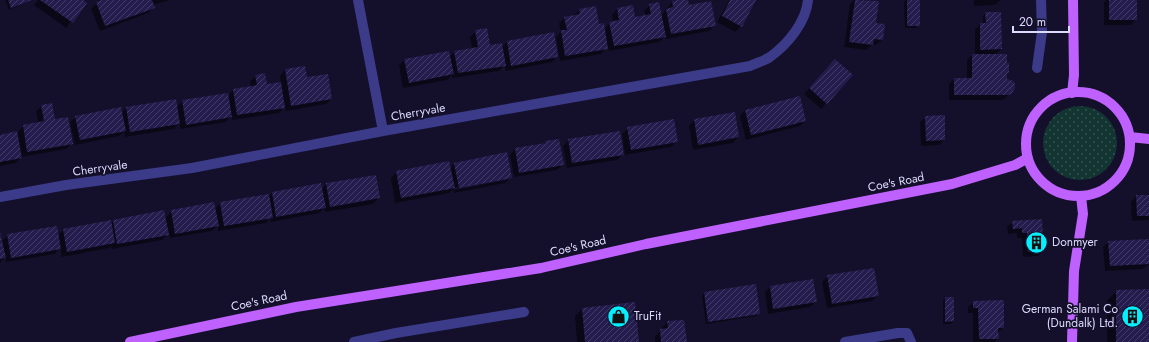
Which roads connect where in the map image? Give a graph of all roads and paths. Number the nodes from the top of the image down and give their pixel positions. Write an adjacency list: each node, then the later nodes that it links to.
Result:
1 (358, 0): 7 (street)
2 (808, 0): 7 (street, Cherryvale)
3 (1041, 0): 5 (street)
4 (1073, 0): 6 (main road)
5 (1037, 68)
6 (1072, 93): 8 (main road); 10 (main road)
7 (383, 131): 12 (street, Cherryvale)
8 (1130, 137): 9 (main road); 11 (main road)
9 (1149, 139)
10 (1028, 158): 11 (main road); 15 (main road, Coe's Road)
11 (1081, 196): 19 (main road)
12 (0, 197)
13 (524, 312): 14 (street)
14 (397, 337): 16 (street)
15 (130, 342)
16 (354, 342)
17 (846, 342): 18 (street)
18 (911, 342)
19 (1072, 342)

